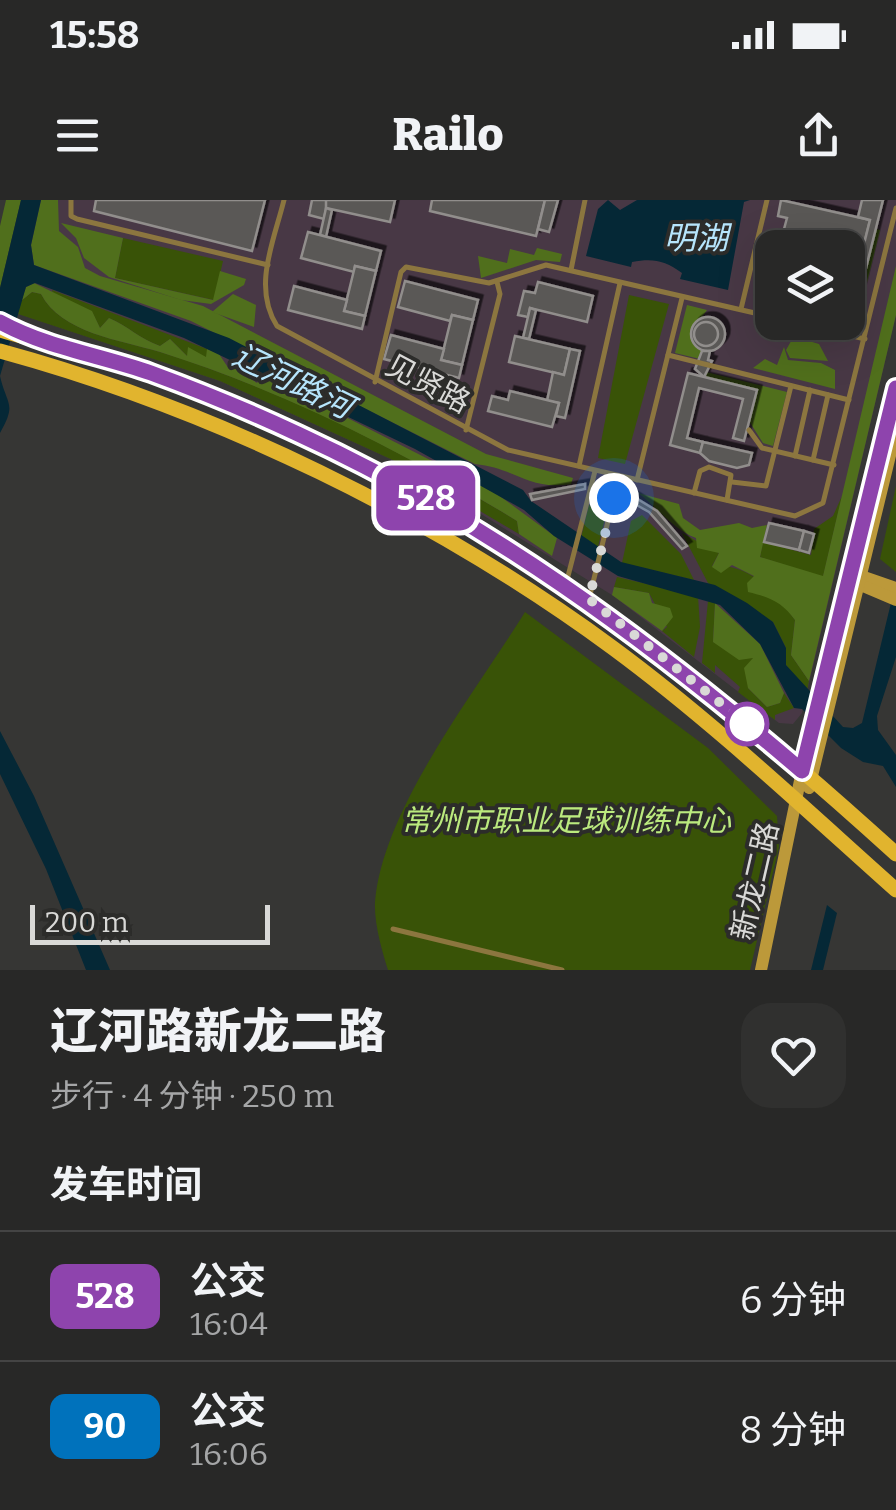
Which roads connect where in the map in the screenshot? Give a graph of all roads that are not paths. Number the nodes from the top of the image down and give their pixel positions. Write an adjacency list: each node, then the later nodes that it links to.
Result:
1 (71, 200): 6 (lane)
2 (284, 200): 6 (lane, 见贤路)
3 (585, 200): 7 (lane)
4 (767, 200): 11 (lane)
5 (896, 208): 14 (lane)
6 (268, 265): 18 (lane, 见贤路)
7 (571, 270): 8 (lane); 9 (lane)
8 (497, 282): 18 (lane); 24 (lane)
9 (620, 283): 10 (lane); 31 (lane)
10 (682, 297): 11 (lane); 17 (lane)
11 (741, 309): 12 (lane)
12 (755, 313)
13 (7, 329): 39 (main road)
14 (865, 336)
15 (864, 340): 23 (lane)
16 (4, 354): 43 (main road)
17 (668, 355): 19 (lane); 34 (lane)
18 (376, 382): 24 (lane, 见贤路)
19 (792, 386): 21 (lane); 27 (lane)
20 (896, 388): 38 (street)
21 (810, 390): 22 (lane); 28 (lane)
22 (828, 395): 23 (lane); 29 (lane)
23 (849, 400): 30 (lane)
24 (466, 430): 31 (lane, 见贤路)
25 (749, 430): 27 (lane)
26 (896, 431): 38 (street)
27 (776, 452): 28 (lane); 35 (lane)
28 (795, 456): 29 (lane)
29 (813, 460): 30 (lane)
30 (834, 466): 37 (lane, 见贤路)
31 (578, 467): 32 (lane, 见贤路)
32 (595, 471): 33 (lane, 见贤路); 39 (lane)
33 (619, 476): 34 (lane, 见贤路); 41 (lane)
34 (636, 480): 36 (lane, 见贤路)
35 (732, 482): 36 (lane); 37 (lane)
36 (694, 492): 37 (lane, 见贤路)
37 (727, 500)
38 (858, 579): 40 (street); 42 (street)
39 (566, 584): 41 (main road)
40 (891, 592)
41 (589, 599): 42 (main road)
42 (808, 776): 43 (street); 44 (main road)
43 (798, 804): 45 (main road); 48 (street, 新龙二路)
44 (896, 854)
45 (896, 890)
46 (392, 929): 47 (lane)
47 (562, 970)
48 (761, 970)

